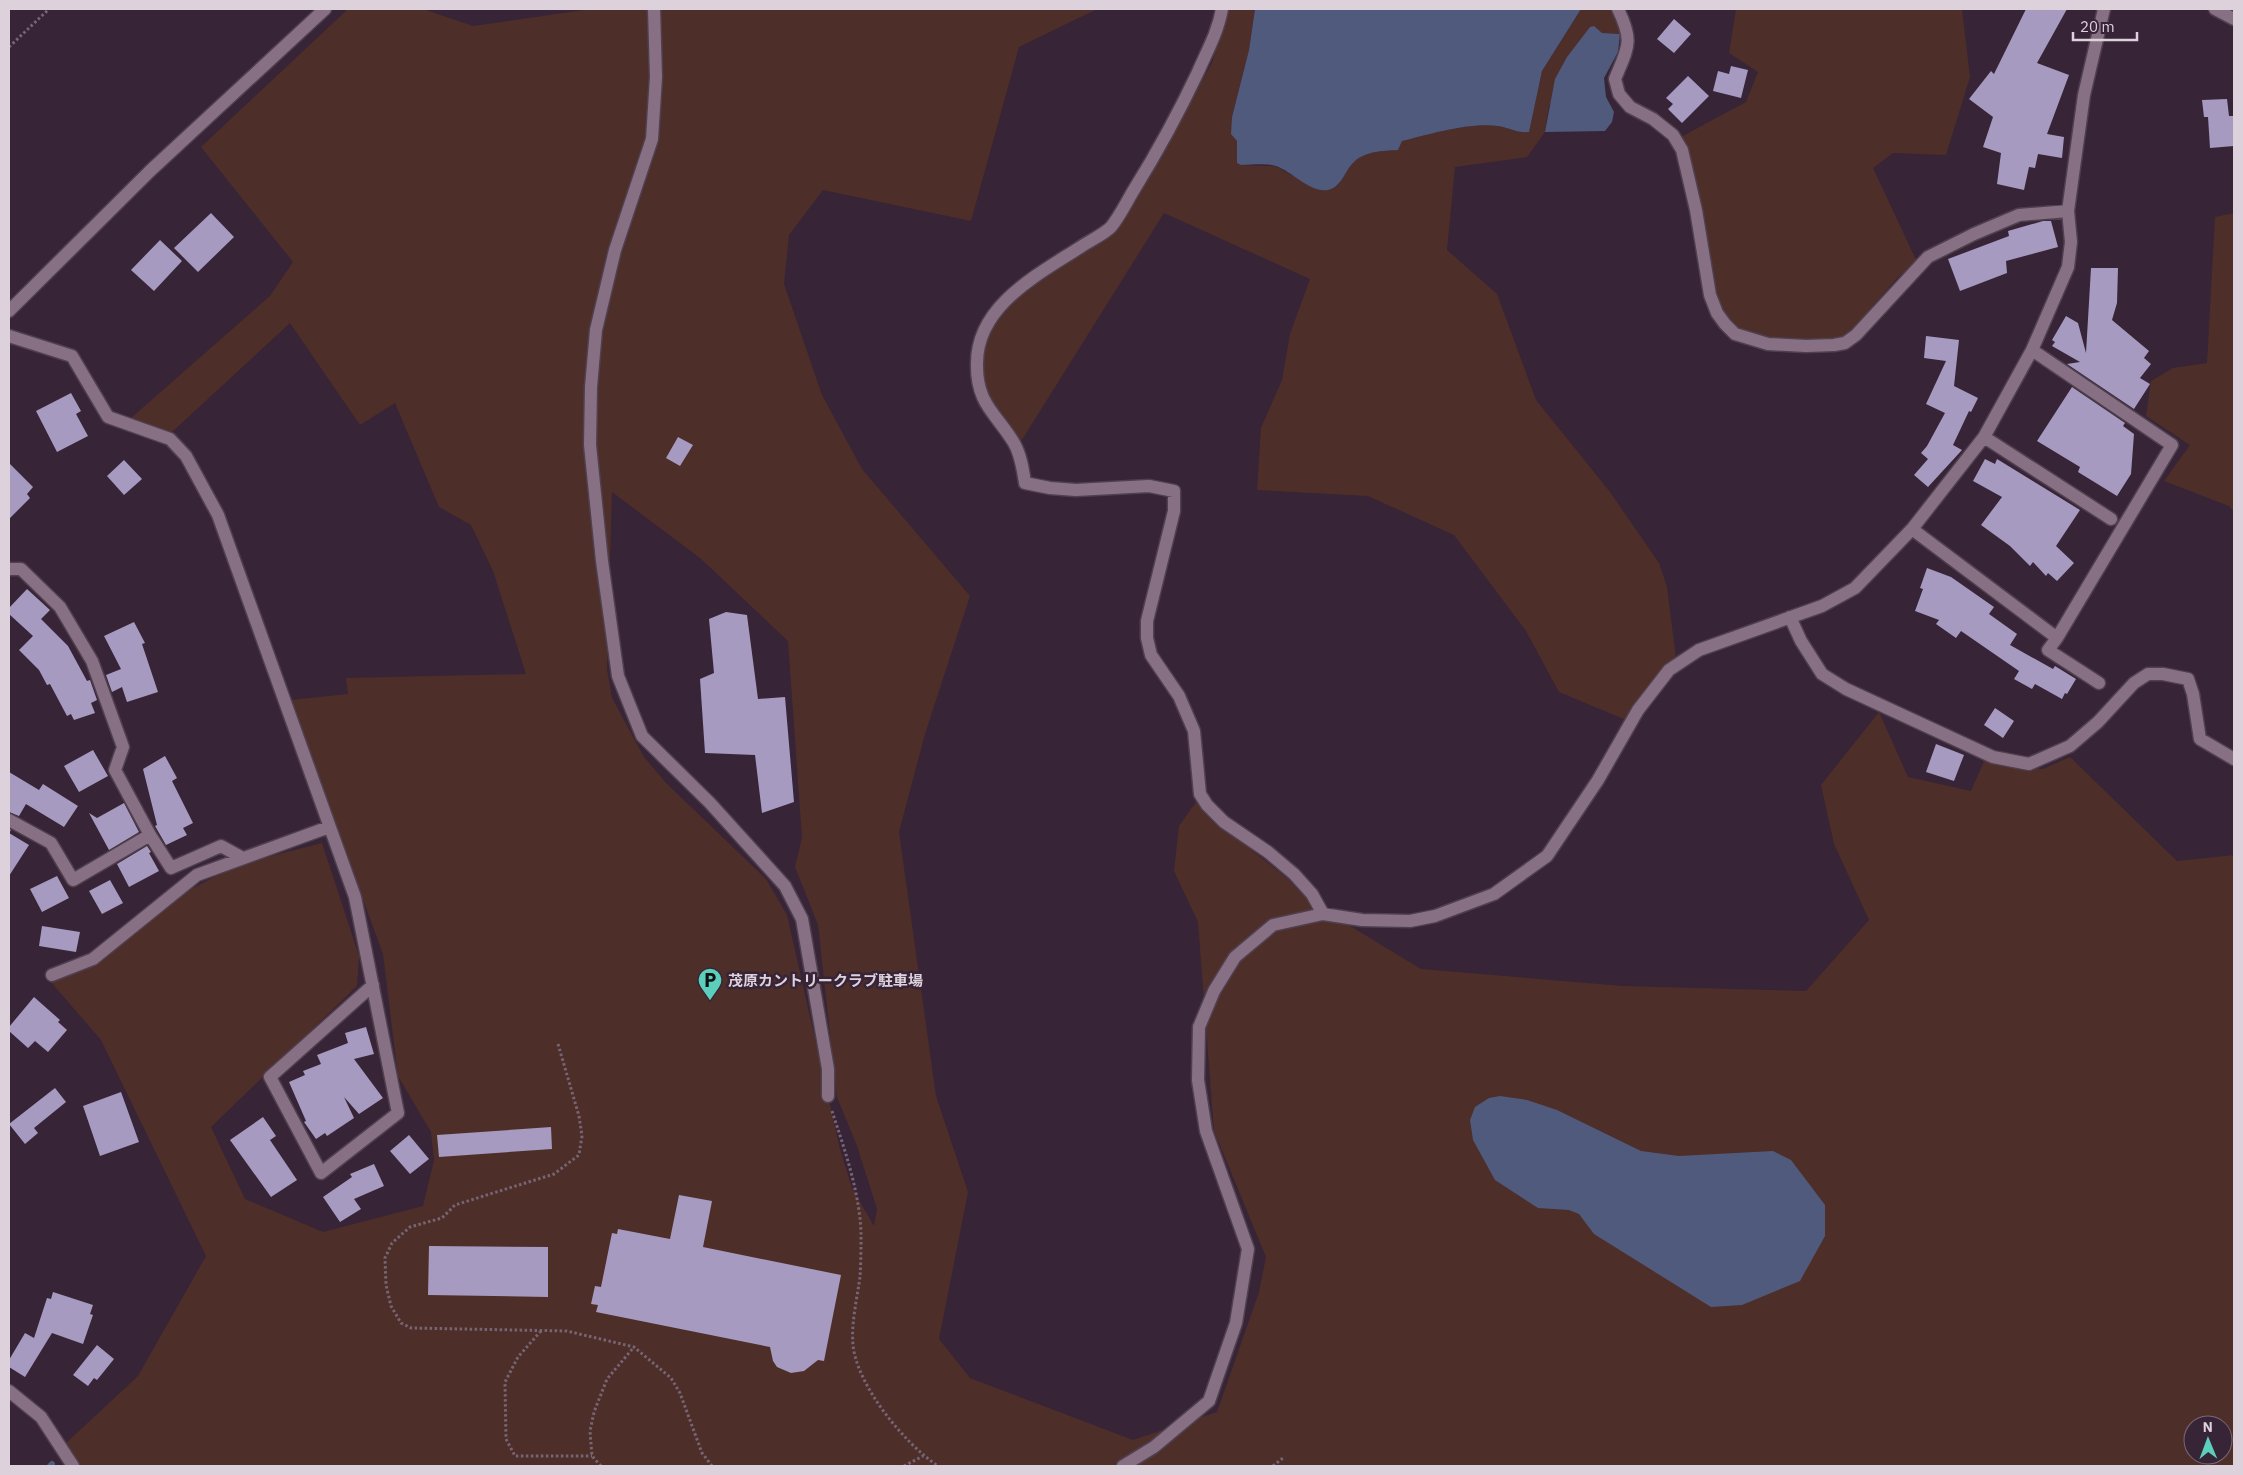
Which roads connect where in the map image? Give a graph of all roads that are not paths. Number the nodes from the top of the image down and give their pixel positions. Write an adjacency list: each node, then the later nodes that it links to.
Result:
1 (325, 9): 9 (street)
2 (654, 9): 27 (street)
3 (1222, 9): 24 (street)
4 (1618, 9): 8 (street)
5 (2104, 9): 8 (street)
6 (2215, 9): 7 (street)
7 (2234, 19)
8 (2068, 211): 11 (street)
9 (9, 311)
10 (9, 336): 21 (street)
11 (2032, 350): 12 (street); 17 (street)
12 (1984, 437): 13 (street); 14 (street)
13 (2111, 519)
14 (1912, 530): 16 (street); 17 (street)
15 (9, 569): 22 (street)
16 (1790, 617): 19 (street); 24 (street)
17 (2057, 638): 18 (street)
18 (2100, 683)
19 (2234, 759)
20 (9, 820): 22 (street)
21 (329, 827): 23 (street); 26 (street)
22 (150, 835): 23 (street)
23 (241, 857): 25 (street)
24 (1323, 914): 30 (street)
25 (52, 975)
26 (373, 985): 26 (street)
27 (828, 1096)
28 (9, 1391): 29 (street)
29 (73, 1466)
30 (1123, 1466)

